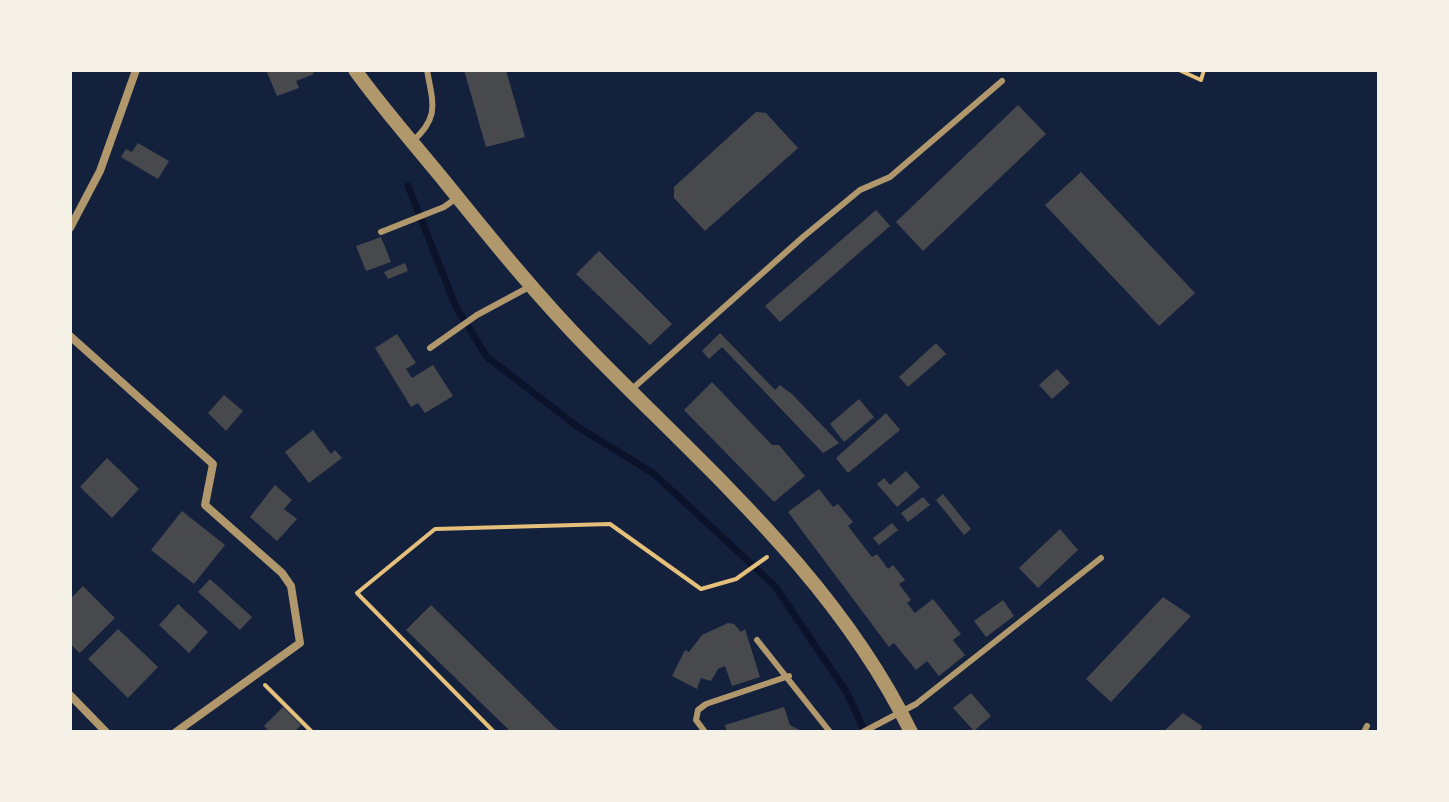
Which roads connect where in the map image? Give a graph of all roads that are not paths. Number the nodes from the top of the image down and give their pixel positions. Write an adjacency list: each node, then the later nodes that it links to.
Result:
1 (136, 70): 7 (street)
2 (355, 70): 5 (street)
3 (427, 70): 5 (lane)
4 (1002, 81): 12 (lane)
5 (412, 142): 6 (street)
6 (458, 197): 8 (lane); 9 (street)
7 (70, 228)
8 (381, 232)
9 (531, 286): 11 (lane); 12 (street)
10 (70, 336): 19 (street)
11 (430, 348)
12 (631, 390): 17 (street)
13 (1101, 558): 17 (lane)
14 (757, 640): 15 (lane)
15 (789, 676): 20 (lane); 21 (lane)
16 (70, 695): 18 (street)
17 (901, 711): 22 (lane); 23 (street)
18 (106, 732)
19 (176, 732)
20 (705, 732)
21 (830, 732)
22 (863, 732)
23 (911, 732)

